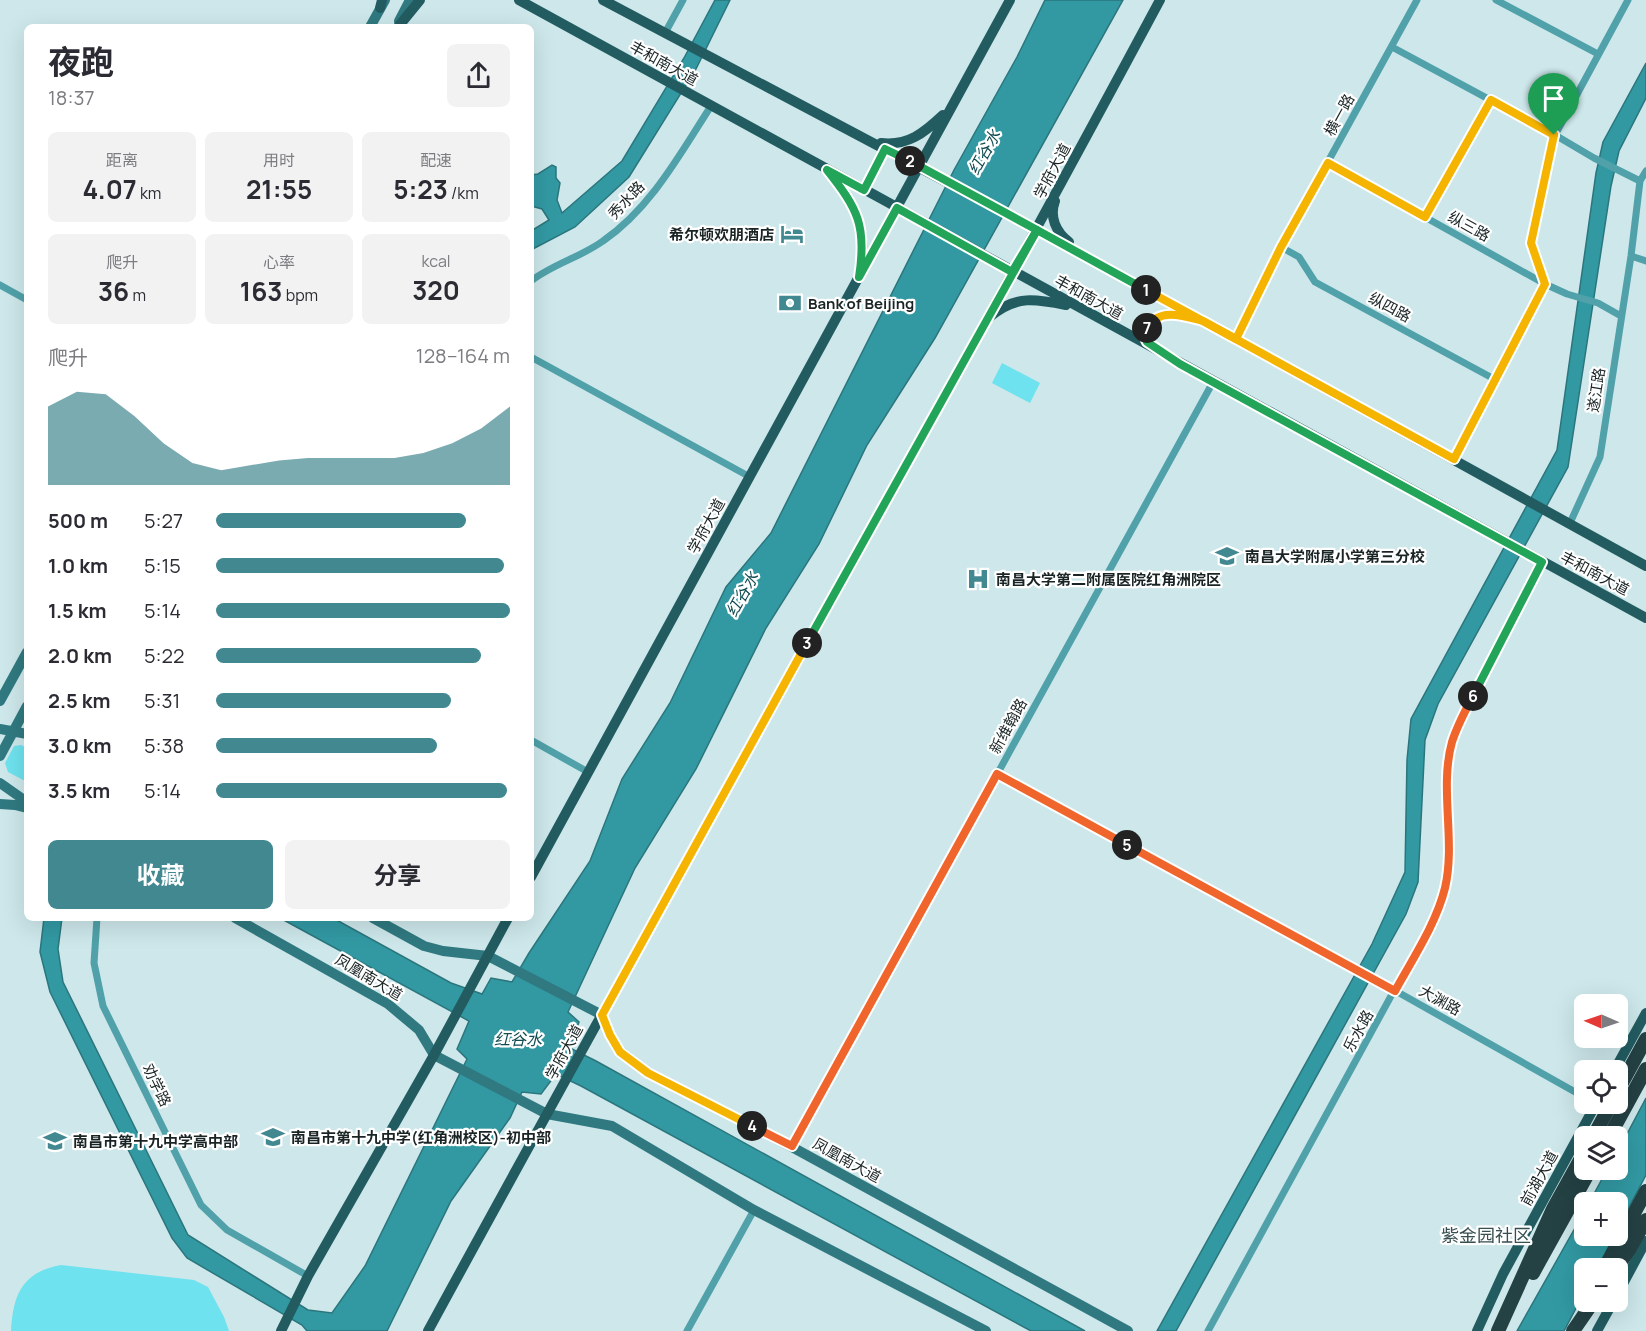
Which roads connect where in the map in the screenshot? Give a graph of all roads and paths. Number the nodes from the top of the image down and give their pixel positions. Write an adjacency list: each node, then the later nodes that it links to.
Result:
1 (410, 0): 15 (main road)
2 (420, 0): 16 (main road)
3 (513, 0): 13 (main road)
4 (519, 0): 13 (main road, 丰和南大道)
5 (603, 0): 17 (main road, 丰和南大道)
6 (683, 0): 17 (street)
7 (1010, 0): 22 (main road, 学府大道)
8 (1160, 0): 31 (main road, 学府大道)
9 (1418, 0): 18 (street, 横一路)
10 (1496, 0): 19 (street)
11 (1628, 0): 19 (street)
12 (382, 3): 14 (main road)
13 (530, 6): 21 (main road, 丰和南大道)
14 (372, 24)
15 (398, 24)
16 (400, 24)
17 (665, 33): 24 (main road, 丰和南大道)
18 (1392, 47): 20 (street); 26 (street, 横一路)
19 (1598, 54): 23 (street)
20 (1491, 100): 23 (street); 34 (street)
21 (711, 106): 28 (main road, 丰和南大道); 42 (street, 秀水路)
22 (951, 107): 24 (main road); 27 (main road, 学府大道)
23 (1554, 135): 30 (street); 43 (street)
24 (874, 143): 25 (main road, 丰和南大道)
25 (885, 149): 27 (main road, 丰和南大道); 32 (main road)
26 (1328, 163): 34 (street, 纵三路); 36 (street, 横一路)
27 (919, 166): 33 (main road, 学府大道); 35 (main road, 丰和南大道)
28 (827, 170): 32 (main road, 丰和南大道); 41 (main road)
29 (1646, 171): 30 (street)
30 (1640, 181): 37 (street, 遂江路)
31 (1062, 184): 35 (main road, 学府大道); 38 (main road)
32 (864, 190): 33 (main road, 丰和南大道)
33 (897, 208): 40 (main road, 丰和南大道); 41 (main road, 学府大道)
34 (1425, 217): 43 (street, 纵三路)
35 (1037, 230): 38 (main road, 丰和南大道); 40 (main road, 学府大道)
36 (1281, 247): 50 (street, 横一路); 53 (street, 纵四路)
37 (1631, 256): 39 (street); 47 (street, 遂江路)
38 (1093, 260): 49 (main road, 丰和南大道)
39 (1646, 261)
40 (1012, 272): 46 (main road, 丰和南大道); 48 (main road, 学府大道)
41 (859, 277): 56 (main road, 学府大道)
42 (534, 279)
43 (1545, 284): 47 (street, 纵三路); 53 (street)
44 (0, 285): 45 (street)
45 (24, 298)
46 (1076, 306): 48 (main road); 52 (main road, 丰和南大道)
47 (1621, 316): 57 (street, 遂江路)
48 (986, 320): 83 (main road, 学府大道)
49 (1203, 321): 50 (main road, 丰和南大道); 52 (main road)
50 (1236, 339): 55 (main road, 丰和南大道)
51 (534, 359): 56 (street)
52 (1180, 364): 54 (main road, 丰和南大道)
53 (1496, 380): 55 (street)
54 (1213, 382): 58 (main road, 丰和南大道); 70 (street, 新维翰路)
55 (1454, 459): 57 (main road, 丰和南大道)
56 (750, 477): 69 (main road, 学府大道)
57 (1570, 523): 59 (main road, 丰和南大道)
58 (1542, 562): 60 (main road, 丰和南大道); 81 (street, 乐水路)
59 (1646, 566)
60 (1646, 618)
61 (24, 661): 62 (main road)
62 (0, 701)
63 (24, 712): 65 (main road)
64 (0, 729): 65 (main road)
65 (13, 732): 66 (main road); 68 (main road)
66 (24, 734)
67 (534, 742): 69 (street)
68 (0, 756)
69 (588, 772): 75 (main road, 学府大道)
70 (997, 774): 81 (street, 大渊路); 93 (street, 新维翰路)
71 (0, 783): 72 (main road)
72 (24, 800)
73 (0, 804): 74 (main road)
74 (24, 807)
75 (534, 871)
76 (97, 921): 103 (street, 劝学路)
77 (240, 921): 85 (main road, 凤凰南大道)
78 (378, 921): 80 (main road)
79 (506, 921): 80 (main road)
80 (488, 956): 83 (main road); 85 (main road)
81 (1395, 991): 89 (street, 大渊路); 112 (street, 乐水路)
82 (1646, 1013): 86 (main road)
83 (602, 1015): 90 (main road, 学府大道); 93 (main road, 凤凰南大道)
84 (1646, 1039): 88 (highway)
85 (434, 1055): 90 (main road); 103 (main road)
86 (1620, 1060)
87 (1646, 1069): 92 (highway)
88 (1628, 1072)
89 (1574, 1091)
90 (546, 1114): 97 (main road); 108 (main road, 学府大道)
91 (1591, 1114): 113 (main road, 前湖大道)
92 (1615, 1126)
93 (792, 1146): 111 (main road, 凤凰南大道)
94 (1574, 1171): 114 (highway)
95 (1584, 1180): 114 (highway)
96 (1646, 1191): 100 (highway)
97 (754, 1210): 109 (street); 110 (main road)
98 (1646, 1220): 101 (highway)
99 (1646, 1241): 102 (main road)
100 (1610, 1258)
101 (1623, 1258)
102 (1628, 1275)
103 (308, 1276): 107 (main road)
104 (1581, 1312): 115 (highway)
105 (1585, 1312): 115 (highway)
106 (1607, 1312): 116 (main road)
107 (280, 1331)
108 (428, 1331)
109 (687, 1331)
110 (986, 1331)
111 (1128, 1331)
112 (1208, 1331)
113 (1477, 1331)
114 (1500, 1331)
115 (1571, 1331)
116 (1596, 1331)

